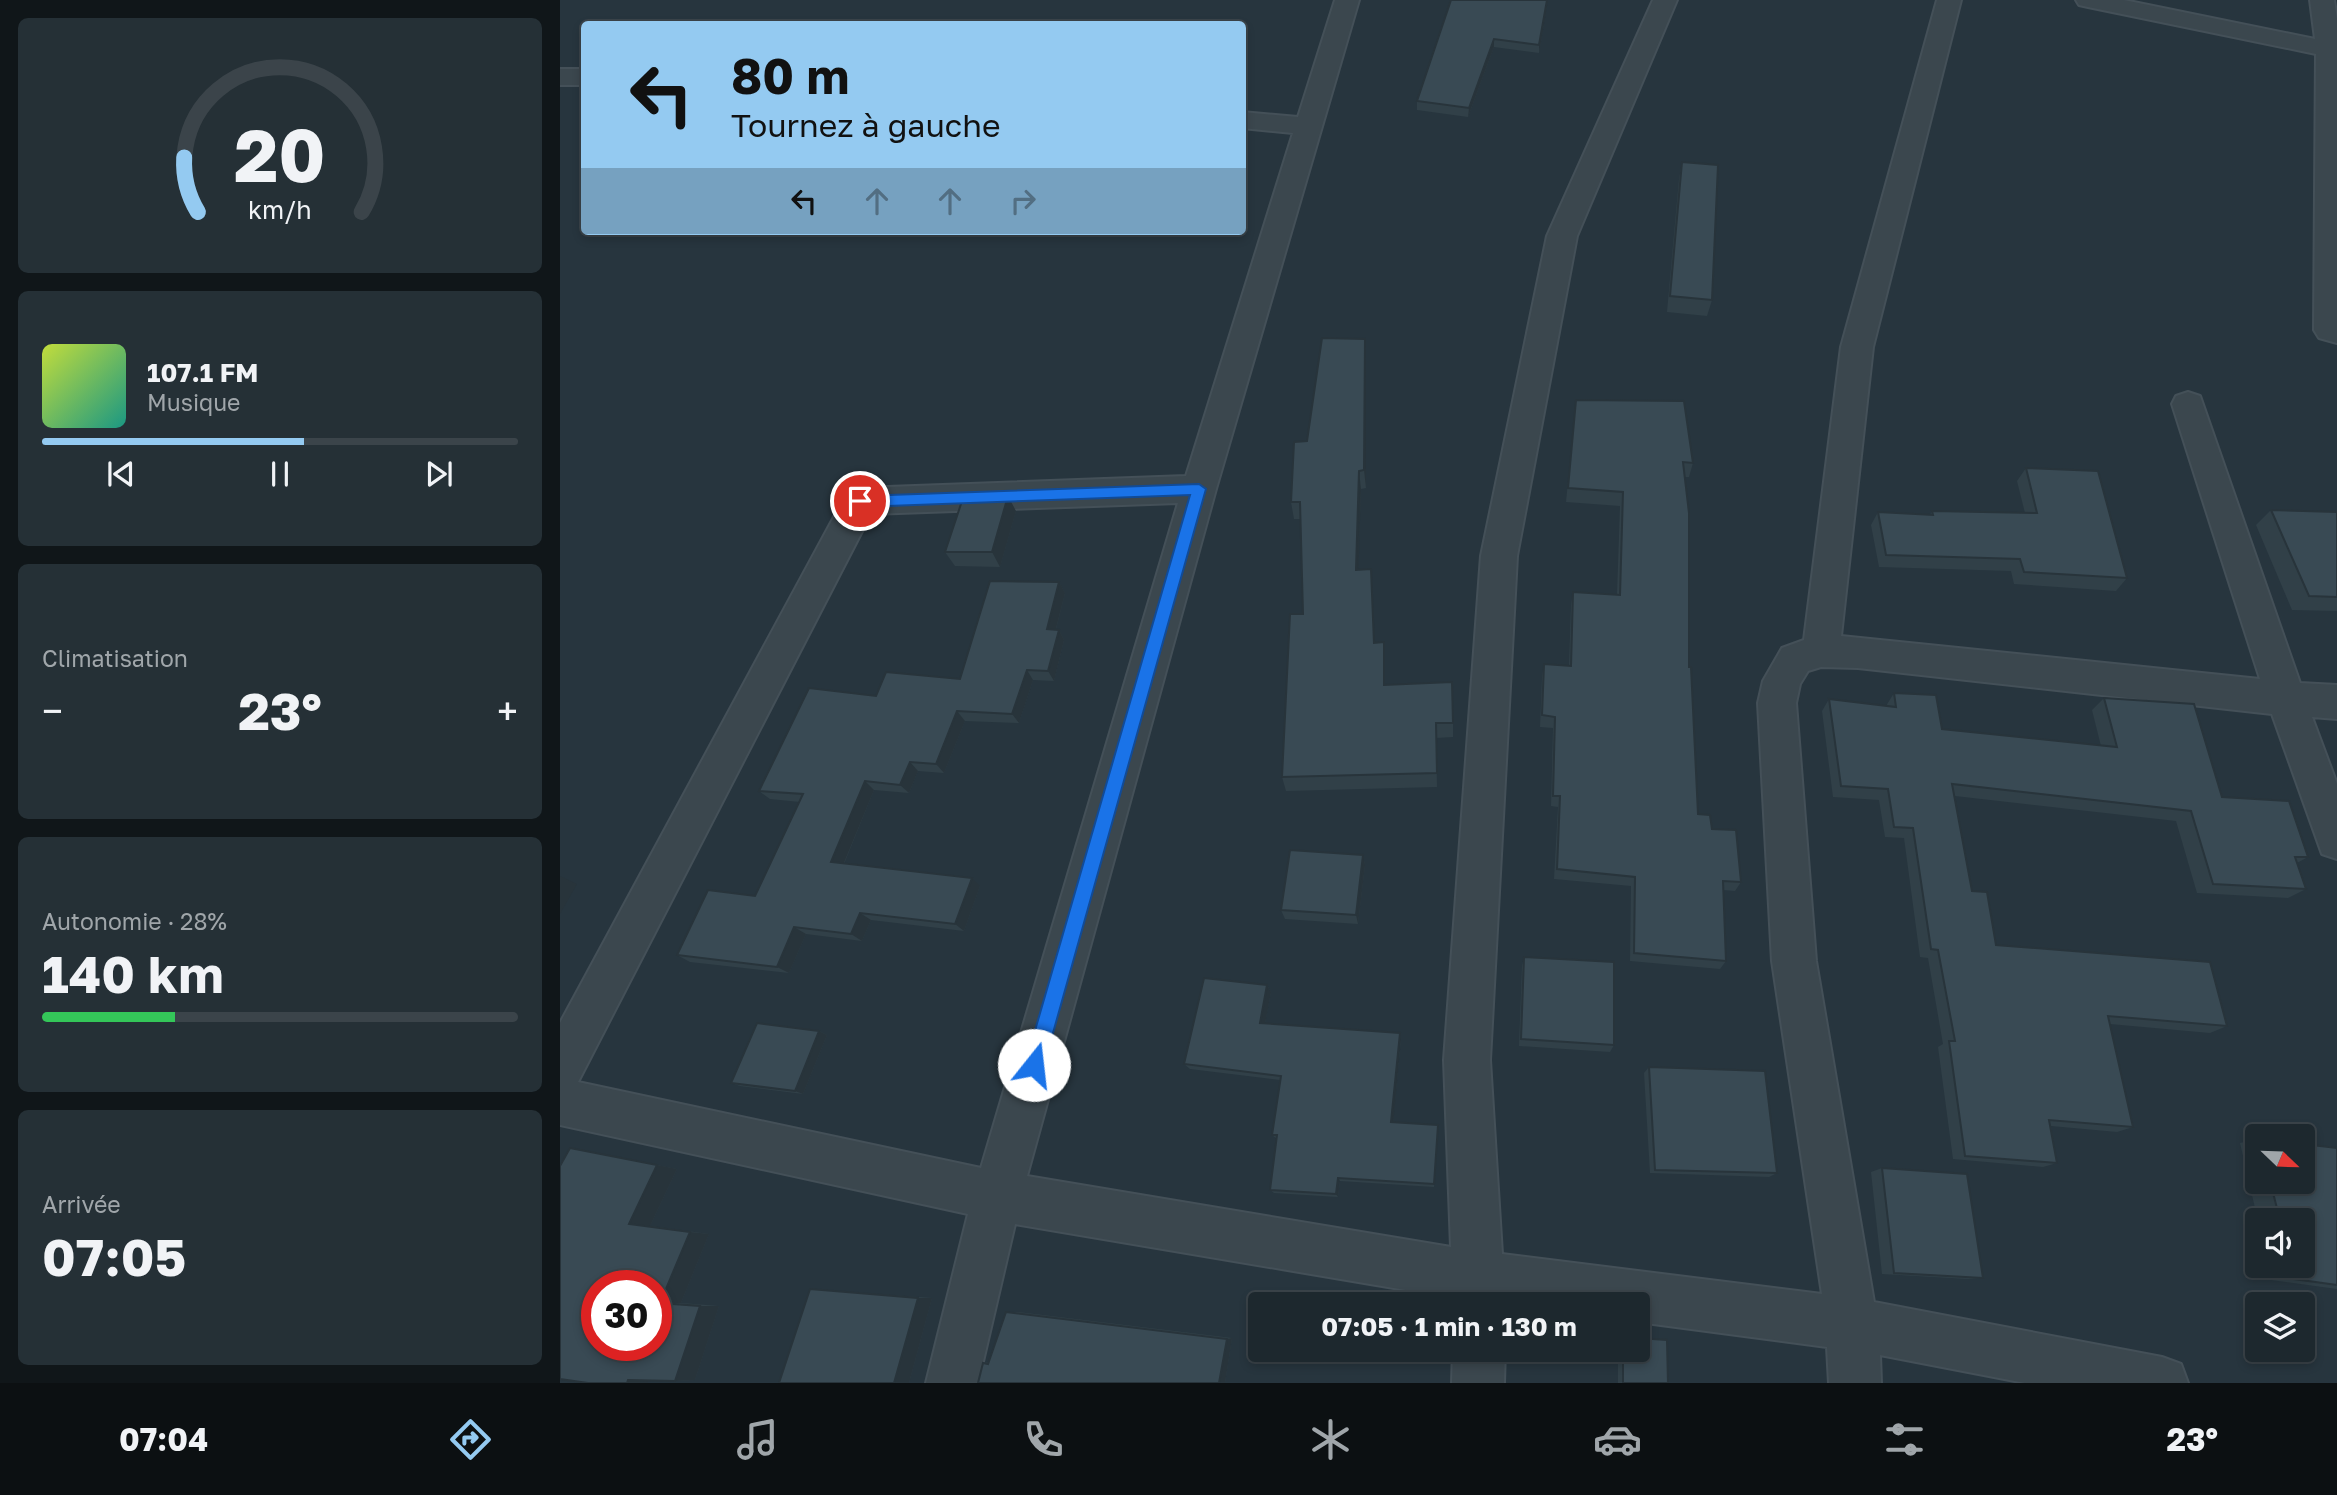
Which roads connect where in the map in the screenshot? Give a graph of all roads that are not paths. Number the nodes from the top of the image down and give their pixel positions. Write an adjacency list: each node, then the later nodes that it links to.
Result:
1 (1347, 0): 10 (street)
2 (1665, 0): 21 (street)
3 (1948, 0): 14 (street)
4 (2088, 0): 6 (street)
5 (2322, 0): 6 (street)
6 (2333, 50): 11 (street)
7 (560, 77): 8 (street)
8 (581, 77)
9 (1246, 120): 10 (street)
10 (1309, 127): 13 (street)
11 (2337, 332)
12 (2188, 404): 15 (street)
13 (1199, 489): 18 (street); 20 (street)
14 (1821, 651): 15 (street); 22 (street)
15 (2286, 699): 16 (street); 17 (street)
16 (2337, 702)
17 (2337, 840)
18 (560, 1070)
19 (560, 1102): 20 (street)
20 (997, 1196): 21 (street); 24 (street)
21 (1480, 1290): 22 (street)
22 (1852, 1324): 26 (street); 27 (street)
23 (1479, 1362): 25 (street)
24 (952, 1383)
25 (1478, 1383)
26 (1855, 1383)
27 (2162, 1383)

